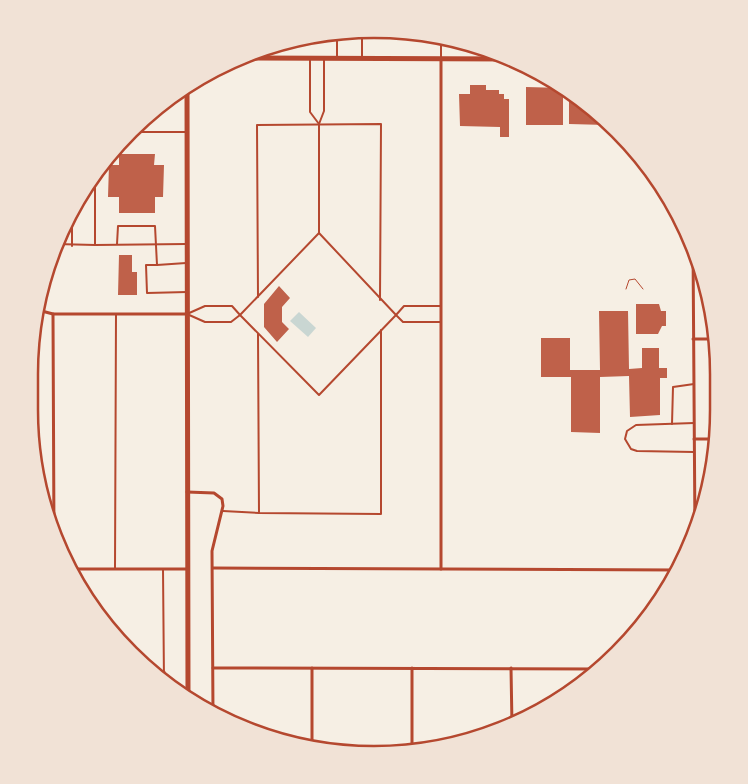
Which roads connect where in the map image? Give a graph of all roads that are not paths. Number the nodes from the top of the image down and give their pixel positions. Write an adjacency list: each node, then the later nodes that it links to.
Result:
1 (362, 38): 6 (lane)
2 (337, 39): 5 (lane)
3 (441, 44): 9 (lane)
4 (261, 58): 7 (main road)
5 (336, 58): 6 (main road); 8 (main road)
6 (362, 58): 9 (main road)
7 (310, 59): 8 (main road); 12 (lane)
8 (324, 59): 12 (lane)
9 (441, 59): 10 (main road); 30 (street)
10 (492, 59)
11 (187, 94): 14 (main road)
12 (319, 124): 17 (lane); 28 (lane); 29 (lane)
13 (140, 132): 14 (lane)
14 (186, 132): 20 (main road)
15 (95, 186): 22 (lane)
16 (72, 225): 23 (lane)
17 (319, 233): 28 (lane); 29 (lane)
18 (117, 244): 19 (lane); 19 (lane); 22 (lane)
19 (157, 244): 20 (lane); 25 (lane)
20 (186, 244): 24 (main road)
21 (63, 245): 23 (lane)
22 (95, 245): 23 (lane)
23 (72, 246)
24 (186, 263): 25 (lane); 27 (main road)
25 (157, 265): 27 (lane)
26 (693, 266): 40 (street)
27 (186, 292): 34 (main road)
28 (258, 297): 35 (lane)
29 (380, 300): 36 (lane)
30 (441, 306): 36 (lane); 37 (street)
31 (43, 311): 32 (street)
32 (53, 314): 33 (street); 52 (street)
33 (116, 314): 34 (street); 55 (lane)
34 (187, 314): 35 (lane); 35 (lane); 48 (main road)
35 (240, 315): 39 (lane)
36 (396, 315): 37 (lane); 38 (lane)
37 (441, 322): 58 (street)
38 (381, 330): 39 (lane); 51 (lane)
39 (258, 334): 51 (lane)
40 (693, 339): 41 (street); 42 (street)
41 (709, 339)
42 (694, 384): 43 (street); 44 (lane)
43 (694, 423): 44 (lane); 45 (street)
44 (672, 424): 47 (lane)
45 (694, 439): 46 (street); 47 (street)
46 (709, 439)
47 (694, 452): 50 (street)
48 (187, 492): 49 (street); 57 (main road)
49 (223, 511): 51 (lane); 53 (street)
50 (695, 512)
51 (259, 513)
52 (54, 514)
53 (213, 568): 58 (street); 60 (street)
54 (78, 569): 55 (street)
55 (115, 569): 56 (street)
56 (163, 569): 57 (street); 65 (lane)
57 (188, 569): 66 (main road)
58 (441, 569): 59 (street)
59 (670, 570)
60 (213, 668): 61 (street); 67 (street)
61 (312, 668): 62 (street); 69 (street)
62 (412, 668): 63 (street); 70 (street)
63 (512, 668): 64 (street); 68 (street)
64 (589, 669)
65 (164, 672)
66 (188, 691)
67 (213, 705)
68 (512, 717)
69 (312, 741)
70 (412, 745)

